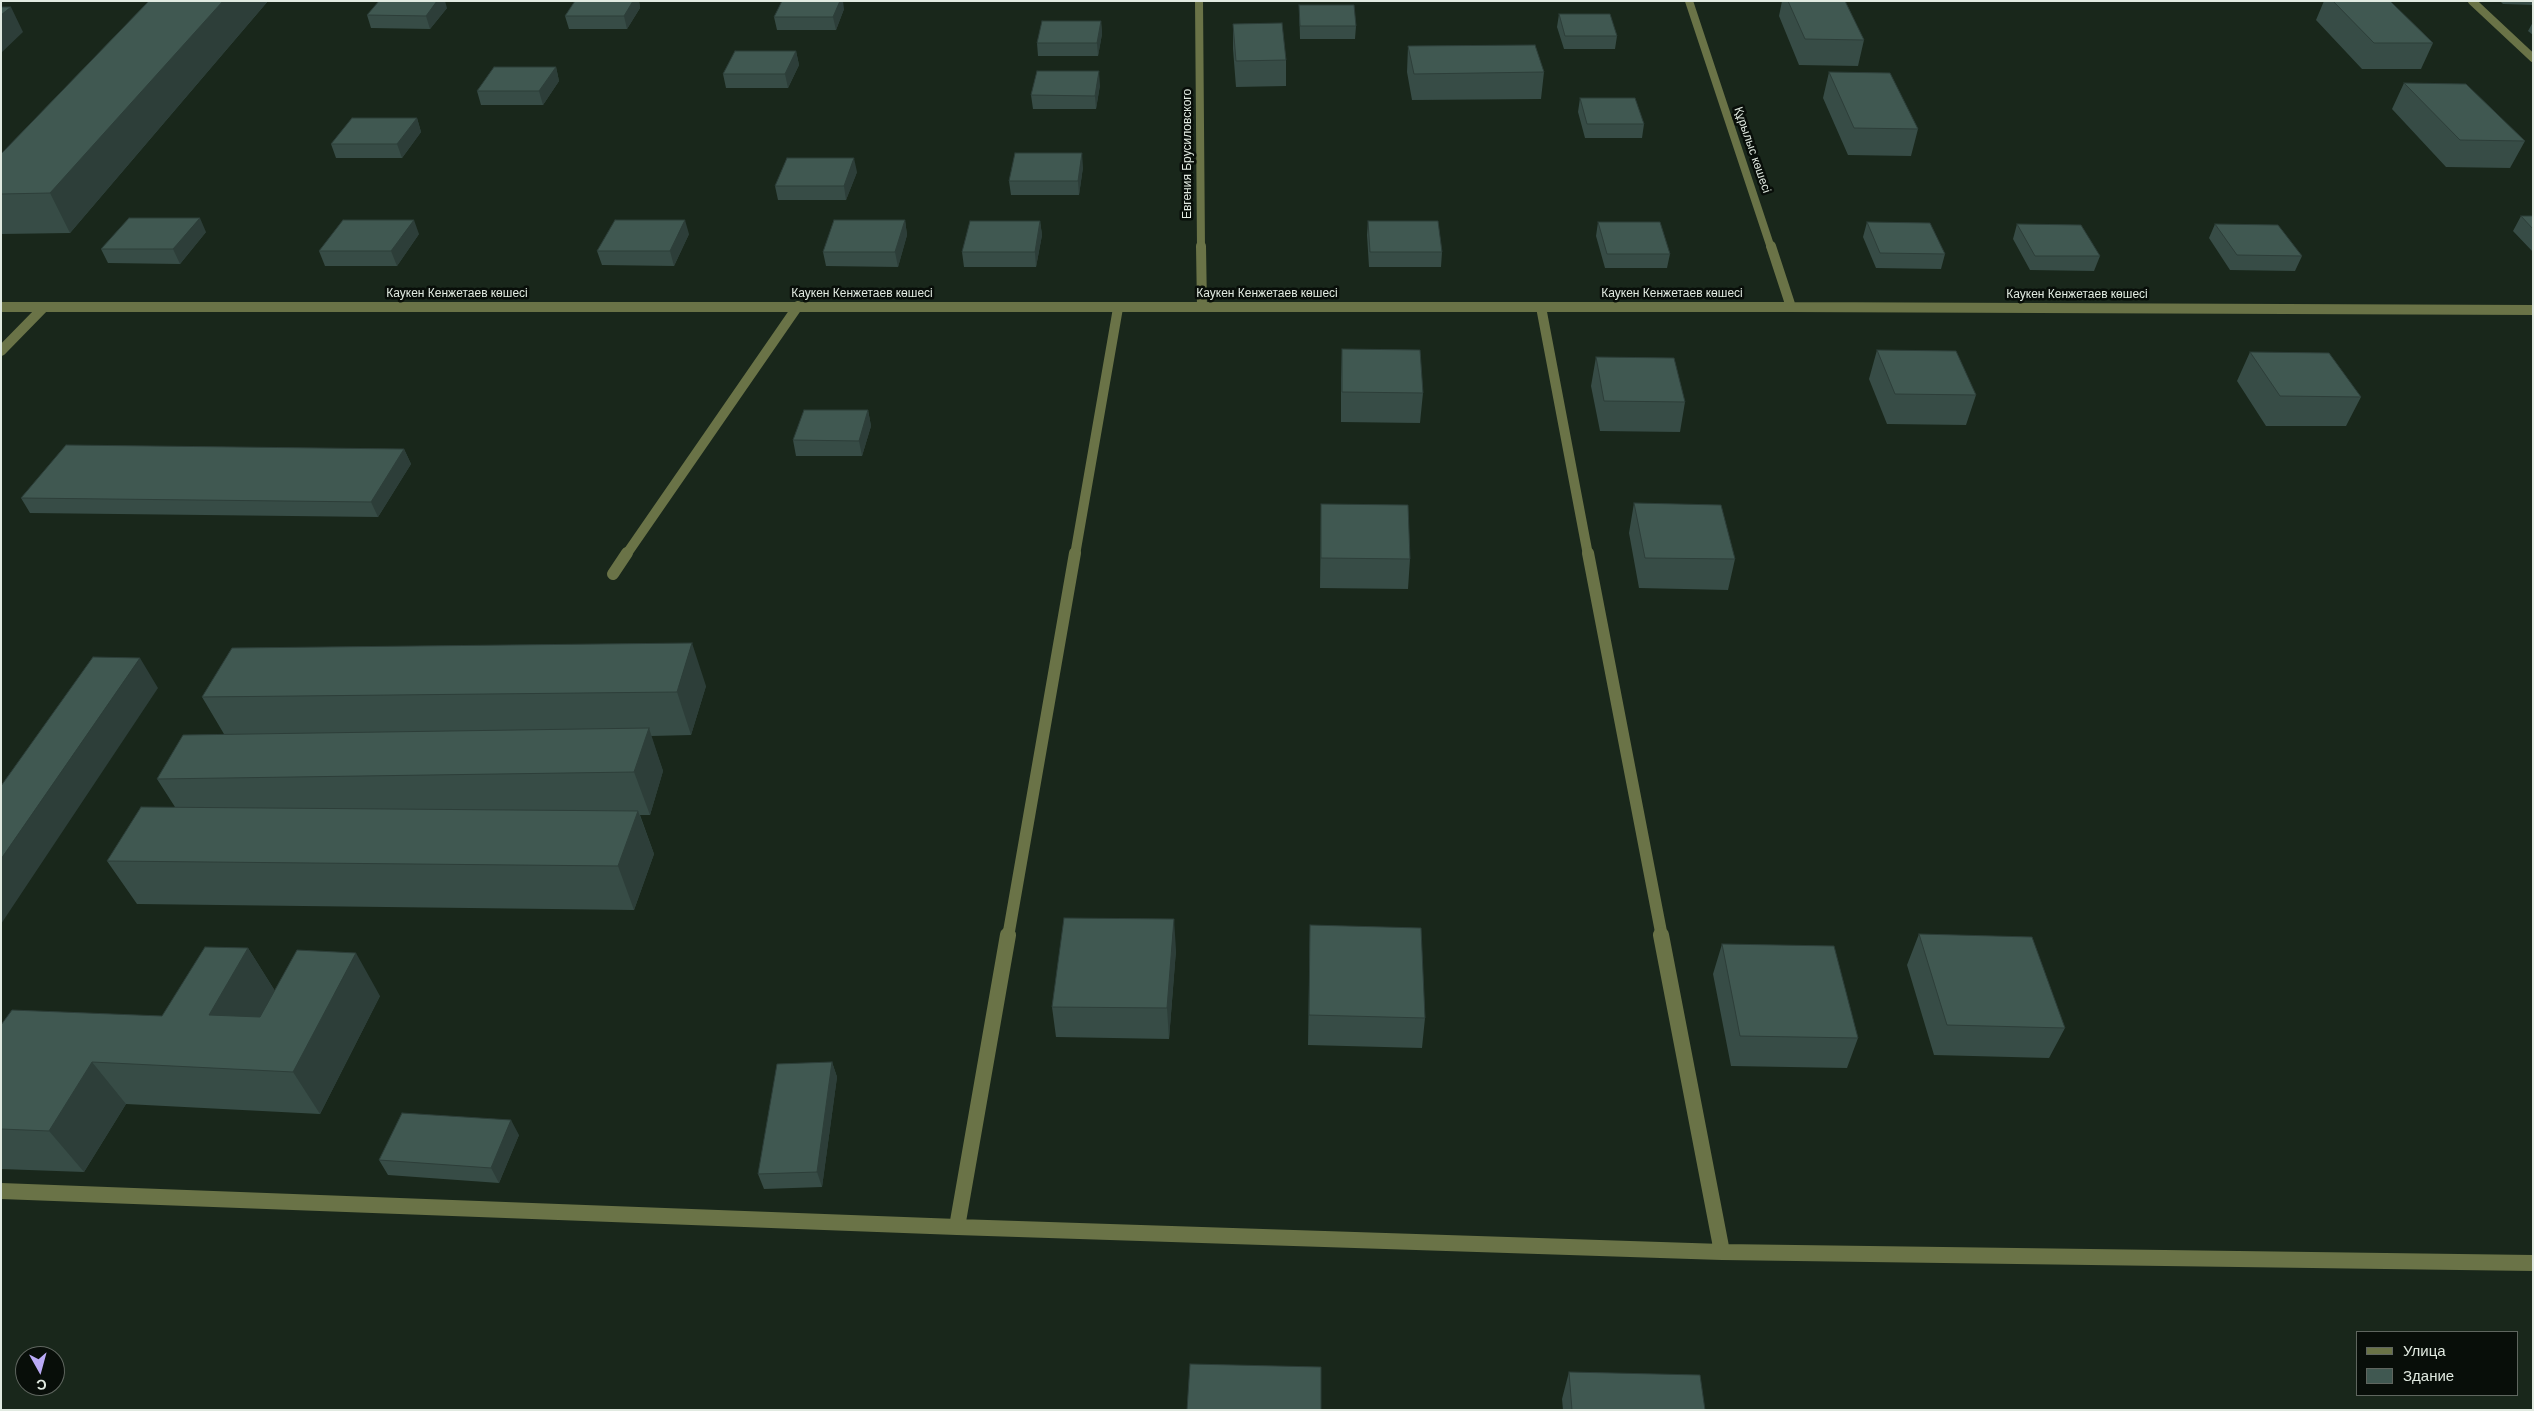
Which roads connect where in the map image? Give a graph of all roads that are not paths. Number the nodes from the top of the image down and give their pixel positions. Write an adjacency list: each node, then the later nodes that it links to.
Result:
1 (1199, 1): 8 (street, Евгения Брусиловского)
2 (1689, 1): 9 (street, Құрылыс көшесі)
3 (2472, 1): 4 (street)
4 (2533, 58)
5 (798, 306): 10 (street, Каукен Кенжетаев көшесі); 11 (street, Каукен Кенжетаев көшесі); 14 (street)
6 (1541, 306): 8 (street, Каукен Кенжетаев көшесі); 9 (street, Каукен Кенжетаев көшесі); 17 (street)
7 (1, 307): 10 (street, Каукен Кенжетаев көшесі)
8 (1202, 307): 11 (street, Каукен Кенжетаев көшесі)
9 (1791, 307): 12 (street, Каукен Кенжетаев көшесі)
10 (43, 308): 13 (street)
11 (1118, 308): 16 (street)
12 (2533, 310)
13 (1, 351)
14 (613, 574)
15 (1, 1192): 16 (street)
16 (957, 1228): 17 (street)
17 (1722, 1252): 18 (street)
18 (2533, 1263)

